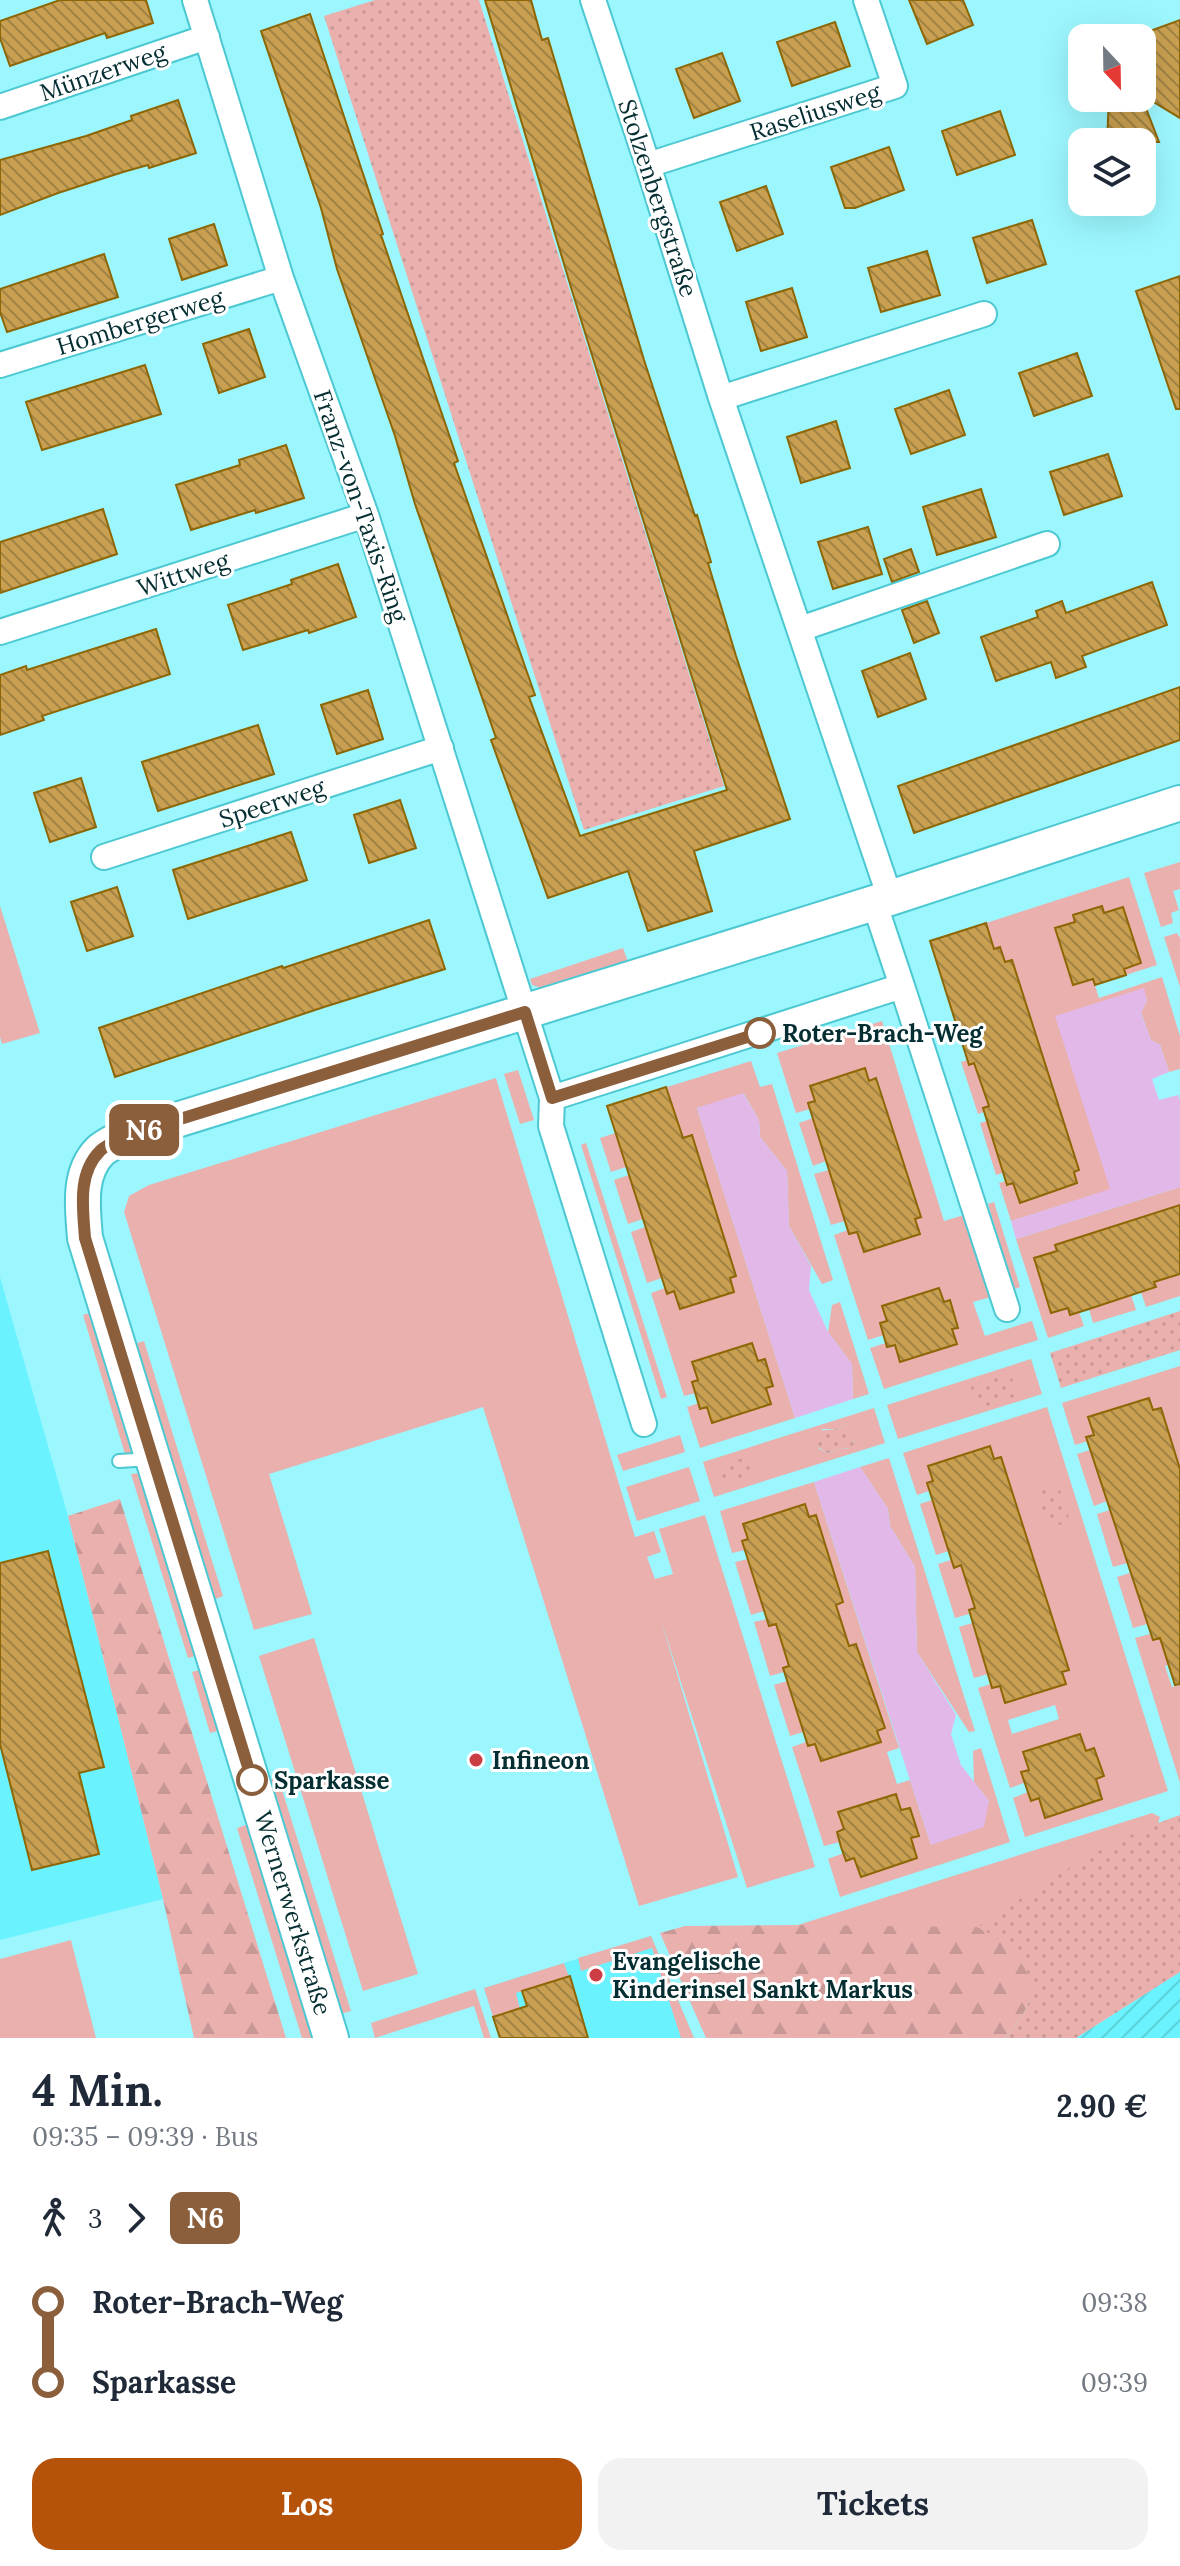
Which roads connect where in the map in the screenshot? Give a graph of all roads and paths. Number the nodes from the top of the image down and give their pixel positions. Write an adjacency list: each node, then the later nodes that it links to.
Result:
1 (195, 0): 4 (street, Franz-von-Taxis-Ring)
2 (593, 0): 6 (street, Stolzenbergstraße)
3 (866, 0): 6 (street, Raseliusweg)
4 (207, 37): 5 (street, Münzerweg); 7 (street, Franz-von-Taxis-Ring)
5 (0, 107)
6 (648, 165): 10 (street, Stolzenbergstraße)
7 (281, 278): 9 (street, Hombergerweg); 11 (street, Franz-von-Taxis-Ring)
8 (984, 314): 10 (street)
9 (0, 365)
10 (721, 398): 13 (street, Stolzenbergstraße)
11 (366, 515): 14 (street, Wittweg); 15 (street, Franz-von-Taxis-Ring)
12 (1047, 544): 13 (street)
13 (800, 629): 18 (street, Stolzenbergstraße)
14 (0, 632)
15 (441, 748): 17 (street, Speerweg); 20 (street, Franz-von-Taxis-Ring)
16 (1180, 803): 18 (street)
17 (104, 857)
18 (882, 900): 19 (street); 20 (street)
19 (902, 986): 21 (street); 22 (street)
20 (525, 1012): 21 (street); 24 (street, Wernerwerkstraße)
21 (552, 1098): 23 (street)
22 (1007, 1309)
23 (644, 1424)
24 (153, 1459): 25 (lane); 26 (street, Wernerwerkstraße)
25 (119, 1461)
26 (331, 2038)

